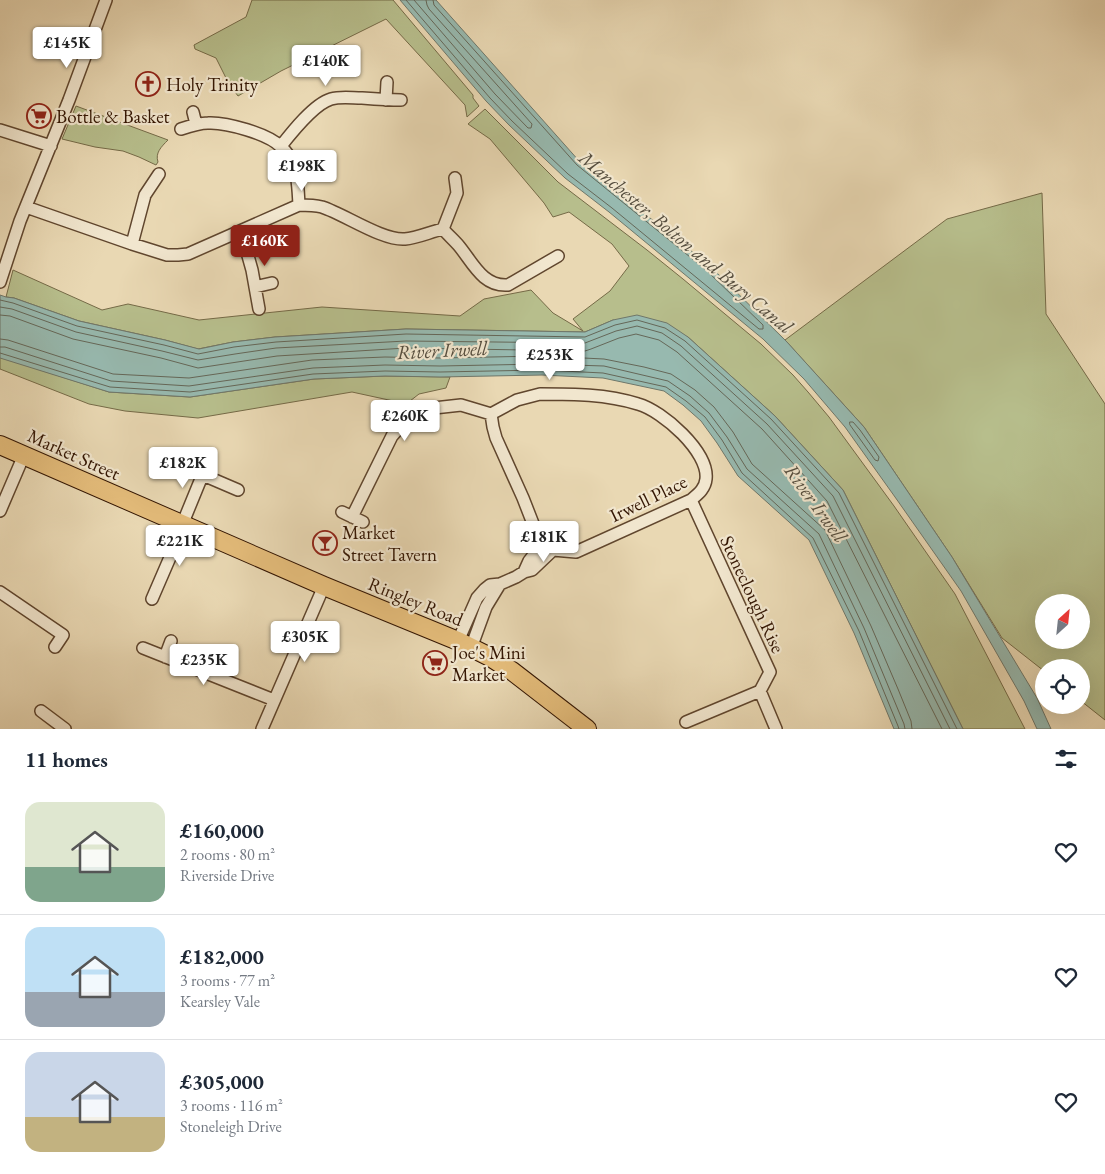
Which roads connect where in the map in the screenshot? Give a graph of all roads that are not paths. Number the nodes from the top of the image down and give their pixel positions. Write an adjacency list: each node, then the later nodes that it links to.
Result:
1 (106, 0): 9 (street)
2 (387, 82): 3 (street)
3 (386, 100): 4 (street); 10 (street)
4 (401, 100)
5 (192, 112): 6 (street)
6 (196, 124): 7 (street); 10 (street)
7 (182, 129)
8 (0, 130): 9 (street)
9 (51, 146): 14 (street)
10 (281, 146): 13 (street)
11 (159, 174): 17 (street)
12 (455, 178): 15 (street)
13 (299, 205): 15 (street); 16 (street)
14 (26, 207): 17 (street); 19 (street)
15 (442, 229): 18 (street)
16 (241, 231): 17 (street); 21 (street)
17 (132, 244)
18 (558, 256)
19 (2, 278)
20 (272, 283): 21 (street)
21 (255, 287): 22 (street)
22 (259, 309)
23 (491, 414): 27 (street, Irwell Place); 29 (street); 31 (street)
24 (0, 445): 25 (main road, Market Street)
25 (24, 455): 28 (street); 30 (main road, Market Street)
26 (238, 490): 30 (street)
27 (691, 500): 32 (street, Irwell Place); 42 (street, Stoneclough Rise)
28 (0, 511)
29 (363, 522)
30 (183, 525): 34 (main road, Market Street); 36 (street)
31 (542, 543): 32 (street, Irwell Place); 33 (street)
32 (553, 550): 33 (street)
33 (524, 572): 38 (street)
34 (324, 586): 38 (main road, Ringley Road); 43 (street)
35 (0, 592): 39 (street)
36 (152, 599)
37 (171, 641): 41 (street)
38 (465, 644): 46 (main road, Ringley Road)
39 (55, 646)
40 (143, 648): 41 (street)
41 (165, 657): 43 (street)
42 (760, 691): 45 (street); 49 (street)
43 (274, 700): 48 (street)
44 (41, 711): 47 (street)
45 (686, 722)
46 (584, 728)
47 (65, 729)
48 (262, 729)
49 (776, 729)

